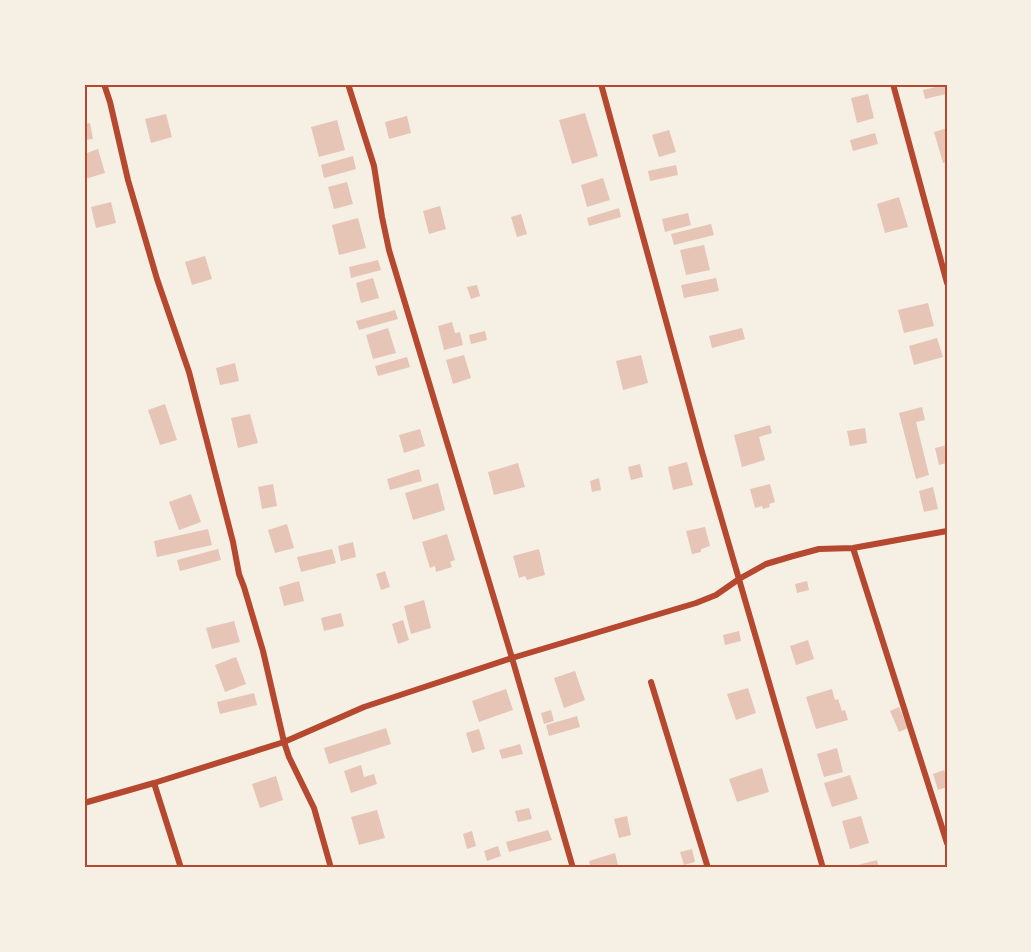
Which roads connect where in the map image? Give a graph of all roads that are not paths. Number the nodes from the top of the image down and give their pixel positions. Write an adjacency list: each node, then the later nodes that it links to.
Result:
1 (104, 84): 11 (street)
2 (348, 84): 9 (street)
3 (601, 84): 8 (street)
4 (893, 84): 5 (street)
5 (947, 283)
6 (947, 531): 7 (street)
7 (853, 548): 8 (street); 14 (street)
8 (739, 579): 9 (street); 19 (street)
9 (512, 658): 11 (street); 17 (street)
10 (651, 682): 18 (street)
11 (284, 742): 12 (street); 16 (street)
12 (154, 783): 13 (street); 15 (street)
13 (84, 803)
14 (947, 843)
15 (181, 868)
16 (331, 868)
17 (573, 868)
18 (708, 868)
19 (822, 868)

